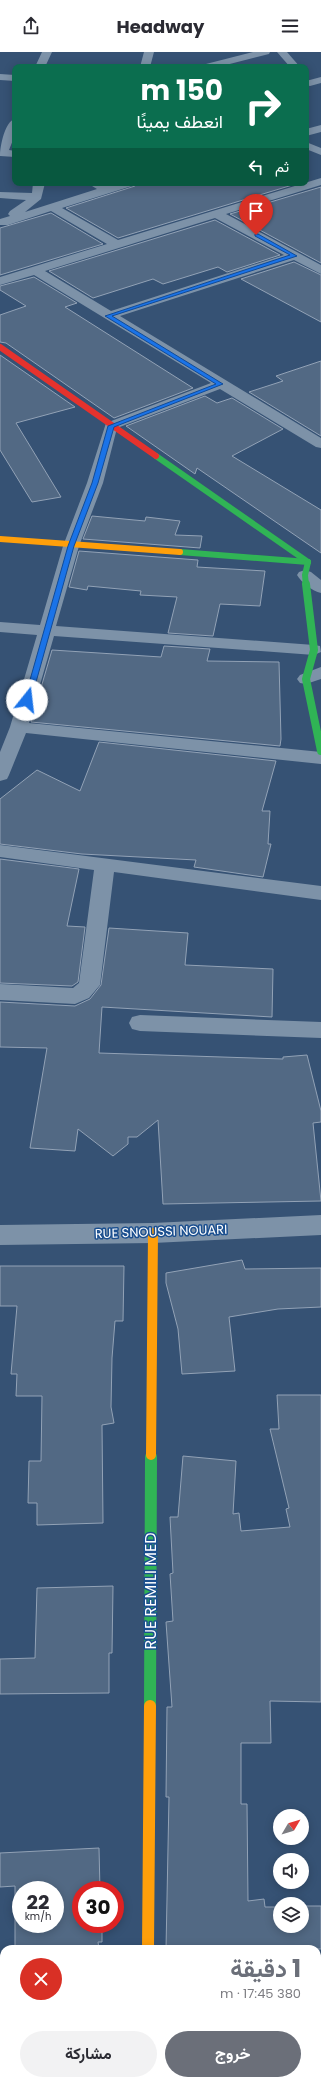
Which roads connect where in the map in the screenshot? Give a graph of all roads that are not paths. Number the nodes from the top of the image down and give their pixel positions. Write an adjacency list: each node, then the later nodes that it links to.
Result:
1 (47, 52): 5 (street)
2 (149, 52): 6 (street)
3 (265, 52): 7 (street)
4 (282, 52): 8 (street)
5 (41, 64)
6 (146, 64)
7 (218, 64)
8 (292, 64)
9 (0, 77): 10 (street)
10 (12, 78)
11 (321, 80): 12 (street)
12 (309, 82)
13 (12, 119): 18 (street)
14 (321, 128): 15 (street)
15 (309, 132)
16 (309, 146): 17 (street)
17 (321, 152)
18 (1, 153): 19 (street)
19 (12, 154)
20 (321, 181): 21 (street)
21 (309, 185)
22 (39, 186): 29 (street)
23 (99, 186): 26 (street)
24 (121, 186): 26 (street)
25 (306, 186): 27 (street); 31 (street)
26 (107, 190): 30 (street)
27 (321, 194)
28 (0, 195): 29 (street)
29 (37, 197): 32 (street)
30 (54, 208): 32 (street); 33 (street)
31 (218, 215): 33 (street); 34 (street)
32 (2, 224)
33 (118, 245): 35 (street)
34 (294, 256): 36 (street); 38 (street)
35 (35, 270): 37 (street); 38 (street)
36 (321, 270)
37 (0, 281)
38 (108, 316): 40 (street)
39 (0, 347): 41 (street)
40 (220, 384): 41 (street); 42 (street)
41 (111, 426): 44 (street); 45 (street)
42 (321, 444)
43 (0, 539): 44 (street)
44 (71, 546): 45 (street); 48 (street)
45 (309, 566): 46 (street); 49 (street)
46 (321, 588)
47 (0, 627): 48 (street)
48 (47, 630): 49 (street); 51 (street)
49 (314, 650): 50 (street)
50 (313, 676): 52 (street)
51 (19, 728): 53 (street); 54 (street)
52 (321, 751)
53 (321, 758)
54 (0, 775)
55 (0, 851): 56 (street)
56 (105, 864): 57 (street); 58 (street)
57 (321, 893)
58 (0, 992)
59 (140, 1023): 60 (street)
60 (321, 1030)
61 (321, 1225): 62 (street, RUE SNOUSSI NOUARI)
62 (152, 1233): 63 (street, RUE SNOUSSI NOUARI); 64 (street, RUE REMILI MED)
63 (0, 1235)
64 (148, 1945)

